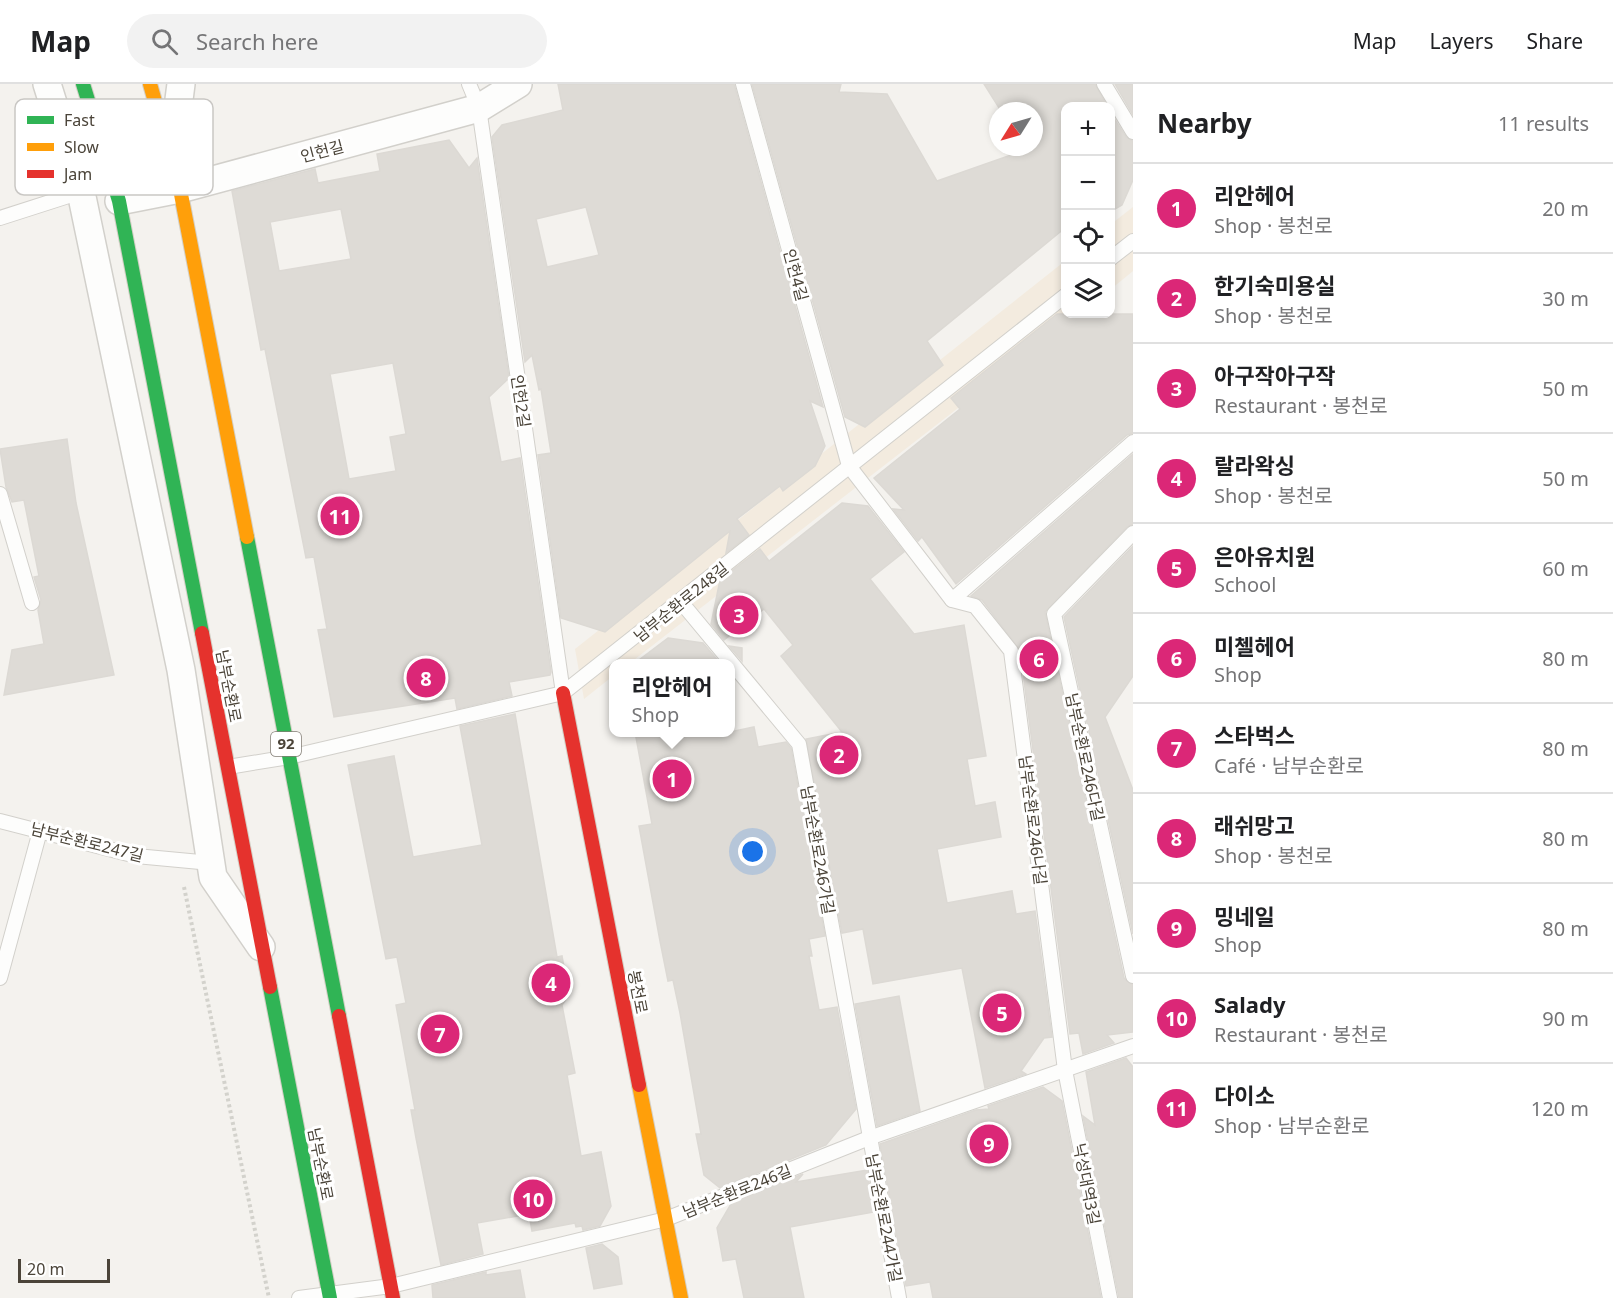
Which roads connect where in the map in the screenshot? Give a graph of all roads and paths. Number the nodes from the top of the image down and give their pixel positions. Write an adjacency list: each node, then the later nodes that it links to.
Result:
1 (47, 84): 9 (street)
2 (83, 84): 10 (main road, 남부순환로)
3 (150, 84): 11 (main road, 92)
4 (181, 84): 12 (street)
5 (519, 84): 8 (street, 인헌길)
6 (743, 84): 26 (lane, 인헌4길)
7 (1104, 84): 13 (lane)
8 (474, 96): 14 (street, 인헌길); 34 (lane, 인헌2길)
9 (52, 99)
10 (88, 99)
11 (154, 99)
12 (179, 99)
13 (1133, 132)
14 (213, 179)
15 (72, 195): 21 (lane)
16 (82, 195): 40 (street)
17 (117, 195): 20 (main road, 남부순환로)
18 (150, 195): 20 (street, 인헌길)
19 (181, 195): 35 (main road, 92)
20 (119, 201): 36 (main road, 남부순환로)
21 (0, 218)
22 (1133, 241): 23 (lane)
23 (1115, 255)
24 (1061, 298): 26 (lane, 남부순환로248길)
25 (1133, 442): 29 (lane)
26 (849, 466): 29 (lane); 30 (lane, 남부순환로248길)
27 (0, 494): 31 (lane)
28 (1133, 533): 42 (lane, 남부순환로246다길)
29 (952, 600): 45 (lane, 남부순환로246나길)
30 (681, 602): 32 (lane, 남부순환로246가길); 34 (lane, 남부순환로248길)
31 (32, 603)
32 (728, 659)
33 (735, 667): 46 (lane, 남부순환로246가길)
34 (563, 693): 35 (lane, 남부순환로248길); 47 (main road, 봉천로)
35 (289, 757): 36 (lane, 남부순환로248길); 48 (main road, 92)
36 (228, 767): 41 (main road, 남부순환로)
37 (0, 821): 38 (lane, 남부순환로247길)
38 (40, 831): 39 (lane, 남부순환로247길); 43 (lane)
39 (179, 860): 40 (lane, 남부순환로247길); 50 (path)
40 (211, 863): 41 (street)
41 (263, 950): 49 (main road, 남부순환로)
42 (1133, 975)
43 (0, 978)
44 (1133, 1046): 45 (lane, 남부순환로246길)
45 (1065, 1070): 46 (lane, 남부순환로246길); 54 (lane, 낙성대역3길)
46 (869, 1138): 47 (lane, 남부순환로246길); 53 (lane, 남부순환로244가길)
47 (666, 1219): 48 (lane, 남부순환로246길); 52 (main road, 봉천로)
48 (392, 1292): 49 (lane, 남부순환로246길)
49 (329, 1295): 51 (lane, 남부순환로246길)
50 (269, 1298)
51 (299, 1298)
52 (681, 1298)
53 (899, 1298)
54 (1110, 1298)

